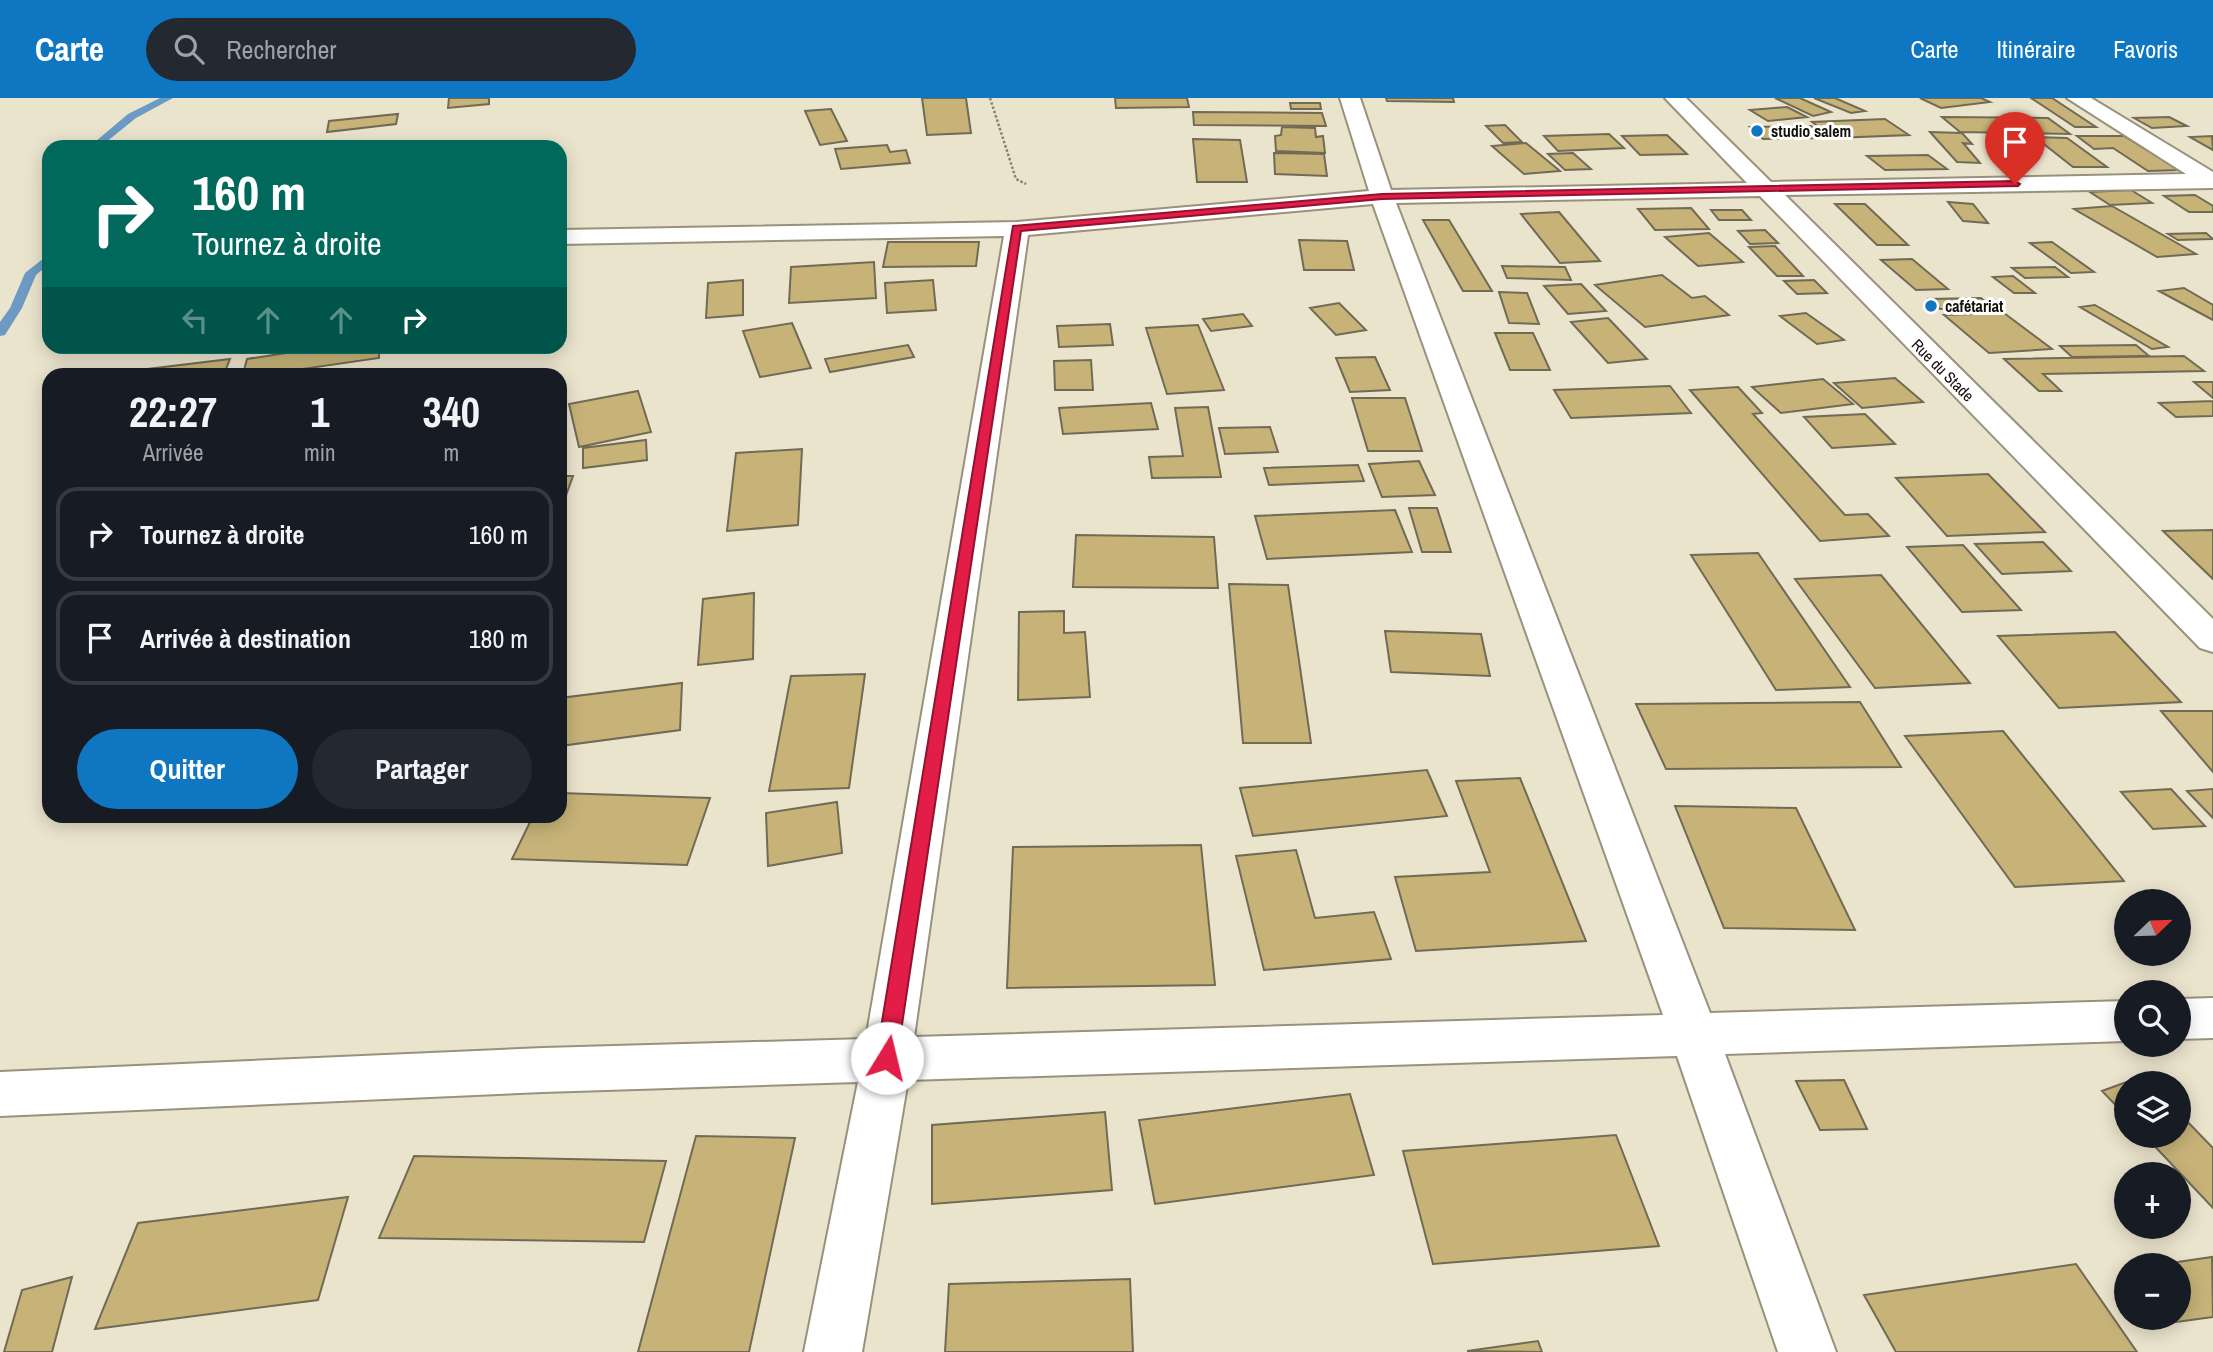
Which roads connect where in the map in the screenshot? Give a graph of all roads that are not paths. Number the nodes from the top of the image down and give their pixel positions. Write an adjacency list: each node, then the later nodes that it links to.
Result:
1 (1350, 98): 6 (street)
2 (1675, 98): 5 (street, Rue du Stade)
3 (2077, 98): 4 (street)
4 (2212, 180): 5 (street)
5 (1763, 190): 6 (street); 9 (street, Rue du Stade)
6 (1382, 197): 7 (street); 13 (street)
7 (1017, 229): 8 (street); 14 (street)
8 (567, 237)
9 (2213, 640)
10 (2213, 1018): 11 (street)
11 (2191, 1019)
12 (2114, 1021): 13 (street)
13 (1694, 1034): 14 (street); 17 (street)
14 (887, 1058): 15 (street); 16 (street)
15 (0, 1094)
16 (833, 1352)
17 (1807, 1352)

